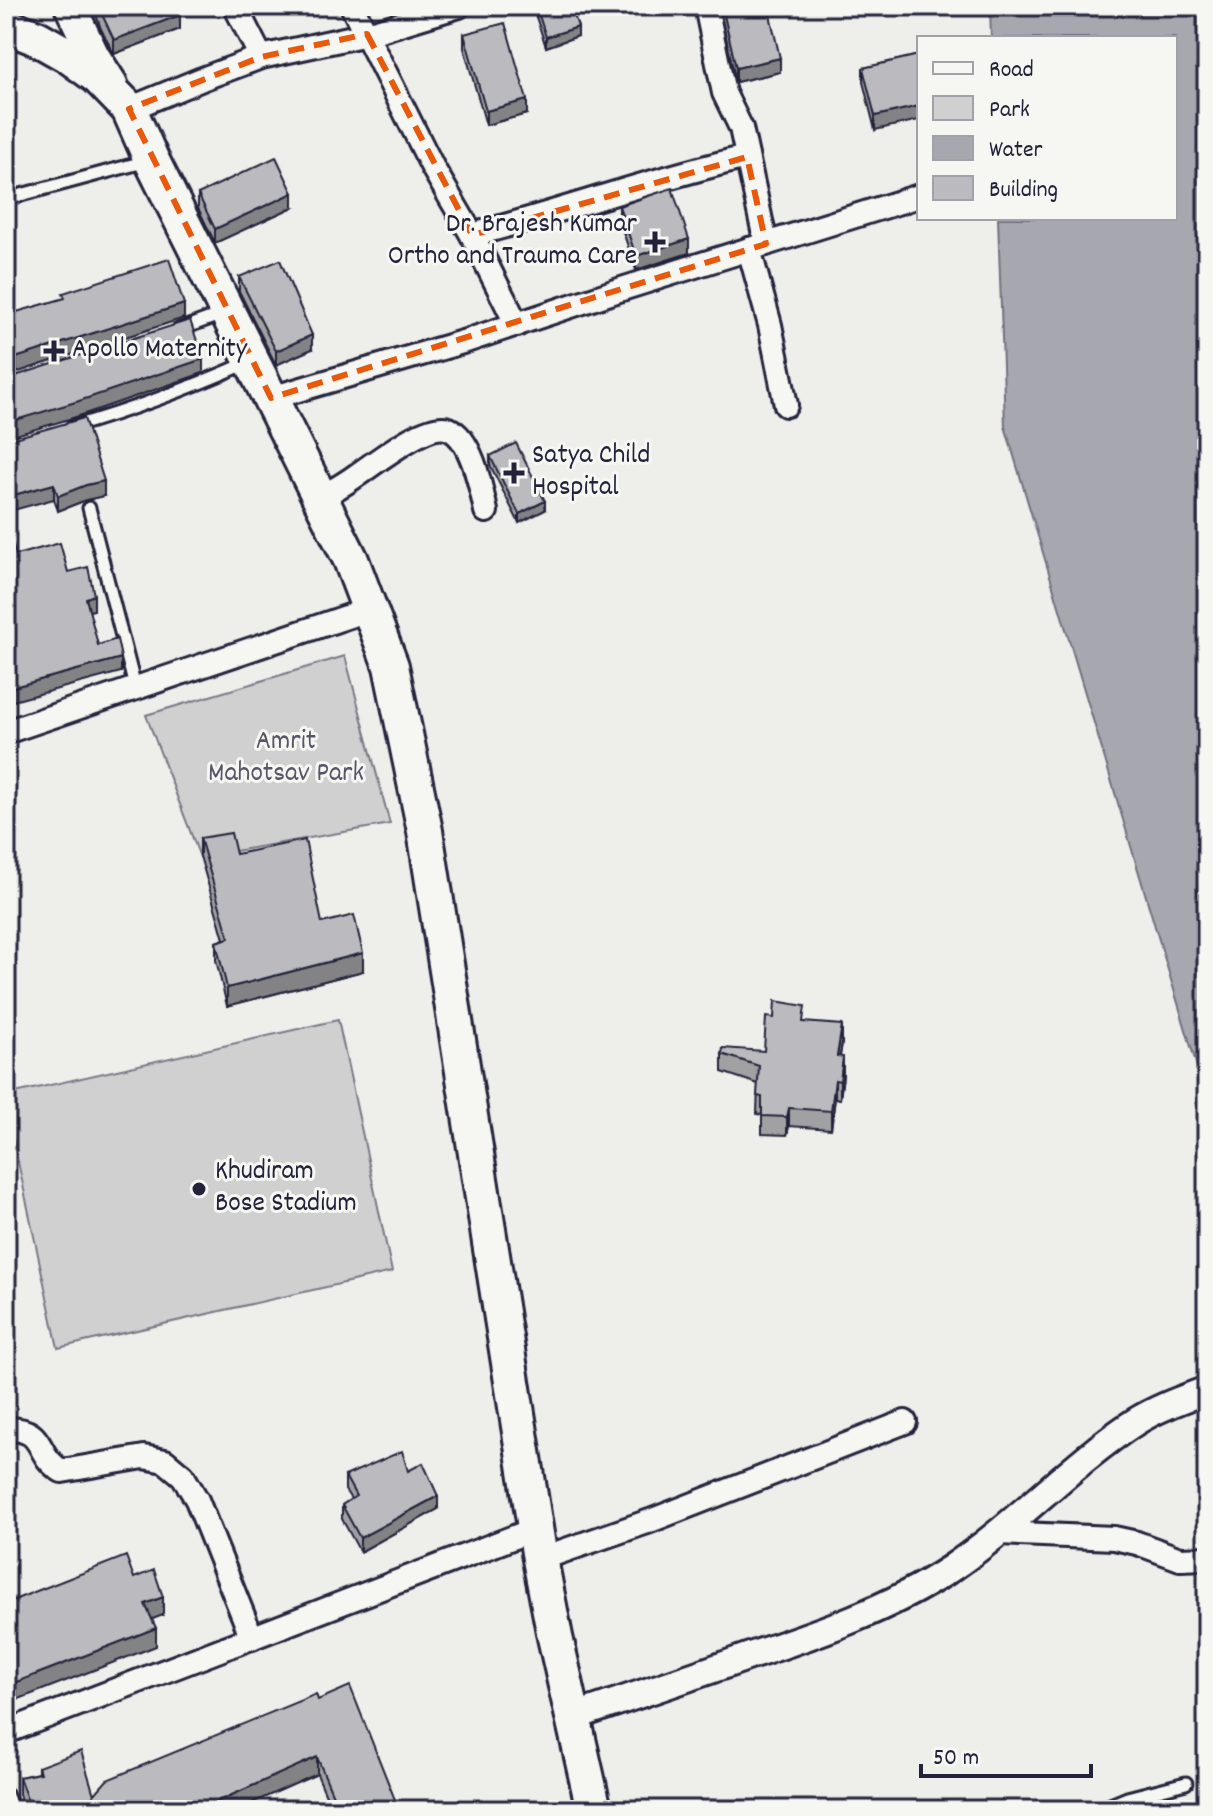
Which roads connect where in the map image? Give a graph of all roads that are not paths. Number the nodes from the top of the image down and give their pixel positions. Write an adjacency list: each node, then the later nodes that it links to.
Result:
1 (70, 6): 9 (main road)
2 (235, 6): 8 (street)
3 (352, 6): 7 (street)
4 (459, 6): 7 (street)
5 (706, 6): 10 (street)
6 (6, 26): 9 (main road)
7 (367, 34): 8 (street); 14 (street)
8 (261, 57): 9 (street)
9 (129, 109): 11 (main road)
10 (747, 157): 14 (street); 15 (street)
11 (151, 159): 13 (lane); 16 (main road)
12 (917, 197): 15 (street)
13 (6, 199)
14 (472, 235): 17 (street)
15 (758, 247): 17 (street); 21 (street)
16 (227, 312): 18 (lane); 19 (main road)
17 (517, 325): 20 (street)
18 (173, 331)
19 (252, 361): 20 (main road); 22 (lane)
20 (271, 398): 23 (main road)
21 (786, 405)
22 (62, 430)
23 (320, 498): 25 (street); 26 (main road)
24 (89, 508): 27 (lane)
25 (486, 511)
26 (370, 609): 27 (street); 33 (main road)
27 (135, 687): 28 (street)
28 (6, 732)
29 (1207, 1390): 32 (street)
30 (905, 1422): 33 (street)
31 (6, 1429): 35 (street)
32 (998, 1533): 34 (street); 36 (street)
33 (537, 1544): 35 (street); 36 (main road)
34 (1207, 1558)
35 (252, 1638): 37 (street)
36 (573, 1717): 41 (main road)
37 (6, 1732)
38 (1186, 1783): 42 (lane)
39 (6, 1794): 40 (lane)
40 (13, 1810)
41 (594, 1810)
42 (1098, 1810)

